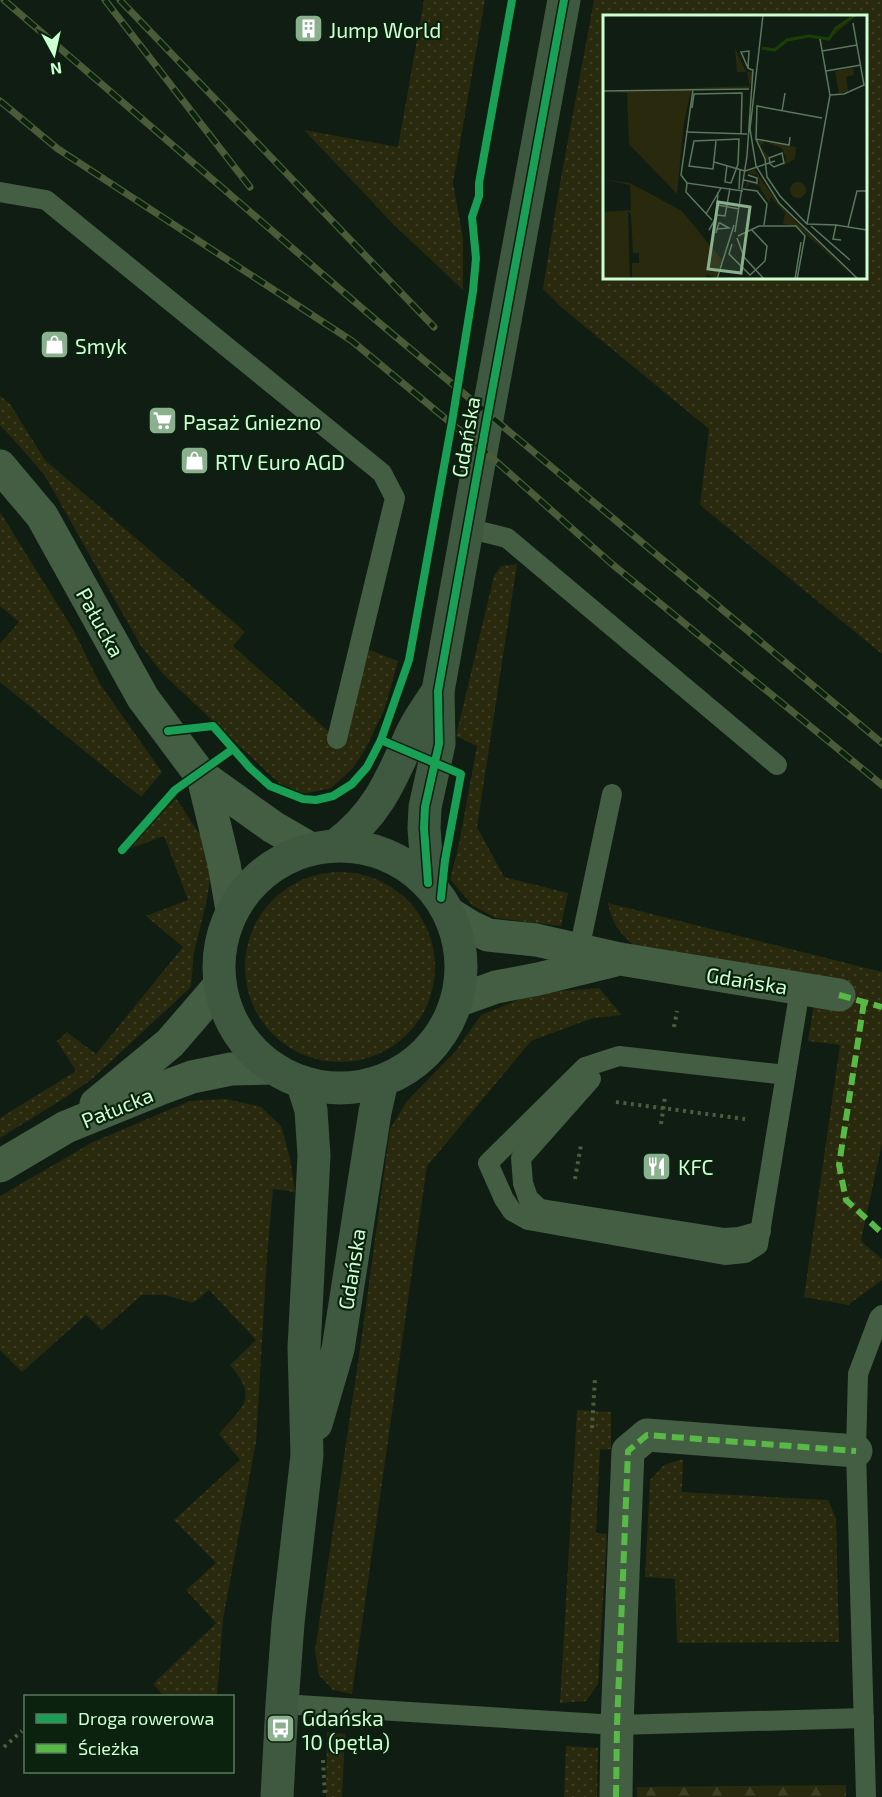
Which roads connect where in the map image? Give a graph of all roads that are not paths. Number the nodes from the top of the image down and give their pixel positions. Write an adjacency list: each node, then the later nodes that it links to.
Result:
1 (564, 0): 4 (street, Gdańska)
2 (0, 192): 6 (lane)
3 (0, 466): 8 (street, Pałucka)
4 (467, 528): 5 (street, Gdańska); 7 (lane)
5 (438, 691): 10 (street, Gdańska); 11 (street, Gdańska)
6 (337, 739)
7 (777, 765)
8 (203, 777): 10 (street, Pałucka); 12 (street, Pałucka)
9 (612, 794): 14 (lane)
10 (323, 847): 11 (street); 12 (street)
11 (428, 883): 13 (street)
12 (232, 910): 16 (street)
13 (450, 915): 14 (street, Gdańska); 19 (street)
14 (579, 950): 15 (street, Gdańska)
15 (620, 959): 17 (street, Gdańska); 19 (street, Gdańska)
16 (220, 985): 21 (street); 25 (street, Pałucka)
17 (800, 989): 18 (street, Gdańska); 22 (lane)
18 (839, 995)
19 (457, 1000): 23 (street)
20 (619, 1056): 22 (lane); 27 (lane); 27 (lane)
21 (273, 1068): 24 (street); 25 (street, Pałucka)
22 (786, 1075): 27 (lane)
23 (382, 1081): 24 (street); 30 (street, Gdańska)
24 (302, 1082): 30 (street, Gdańska)
25 (66, 1127): 26 (street, Pałucka)
26 (0, 1166)
27 (760, 1231)
28 (882, 1315): 29 (lane)
29 (856, 1451): 32 (lane); 33 (street)
30 (307, 1455): 31 (street, Gdańska)
31 (282, 1704): 33 (lane); 34 (street, Gdańska)
32 (864, 1718): 33 (lane); 36 (lane)
33 (616, 1725): 35 (street)
34 (277, 1797)
35 (616, 1797)
36 (866, 1797)

